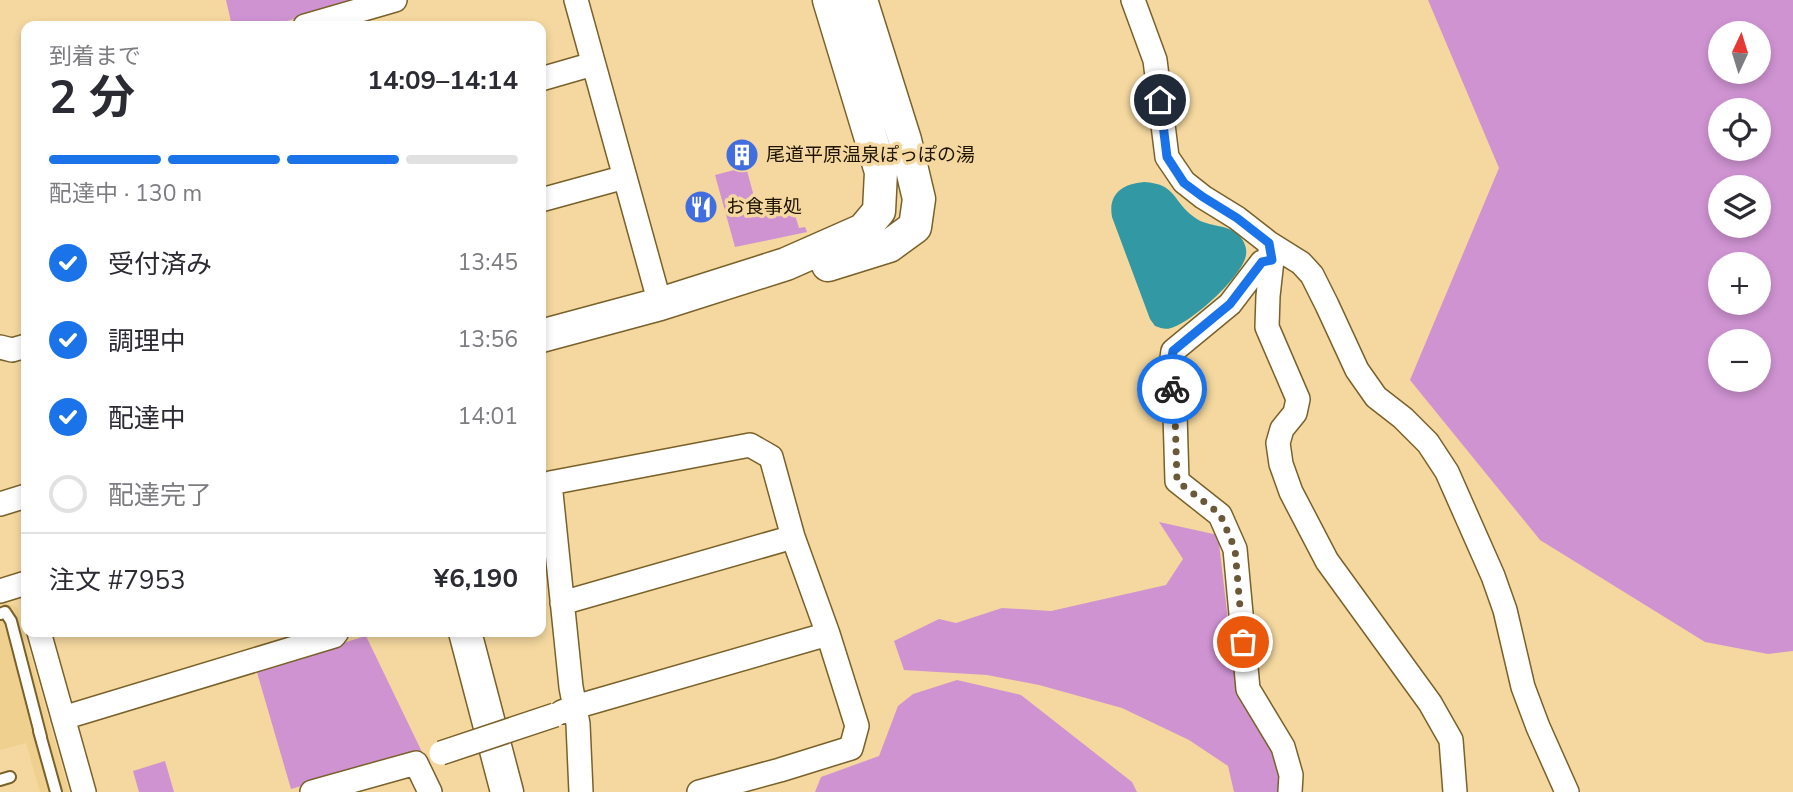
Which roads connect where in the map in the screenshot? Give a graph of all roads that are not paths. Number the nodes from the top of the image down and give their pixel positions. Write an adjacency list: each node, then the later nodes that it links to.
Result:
1 (395, 0): 6 (street)
2 (576, 0): 7 (street)
3 (829, 0): 5 (street)
4 (1133, 0): 11 (street)
5 (857, 20): 12 (street)
6 (322, 21)
7 (593, 64): 8 (street); 9 (street)
8 (546, 78)
9 (625, 177): 10 (street); 12 (street)
10 (546, 199)
11 (1271, 251): 40 (street); 41 (street); 42 (street)
12 (660, 304): 13 (street)
13 (546, 335)
14 (0, 347): 15 (street)
15 (21, 347)
16 (21, 498): 17 (street)
17 (0, 504)
18 (793, 537): 21 (street); 21 (street); 23 (street)
19 (21, 585): 20 (street)
20 (0, 591)
21 (562, 603): 27 (street)
22 (0, 614): 30 (lane)
23 (828, 634): 27 (street); 32 (street)
24 (40, 637): 29 (street)
25 (331, 637): 29 (street)
26 (466, 637): 37 (street)
27 (565, 711): 31 (street, bridge); 38 (street)
28 (29, 712): 30 (lane)
29 (63, 718): 34 (street)
30 (41, 737): 33 (lane)
31 (416, 762): 35 (street); 36 (street)
32 (783, 781): 39 (street)
33 (56, 792)
34 (83, 792)
35 (312, 792)
36 (430, 792)
37 (507, 792)
38 (581, 792)
39 (699, 792)
40 (1290, 792)
41 (1455, 792)
42 (1567, 792)

